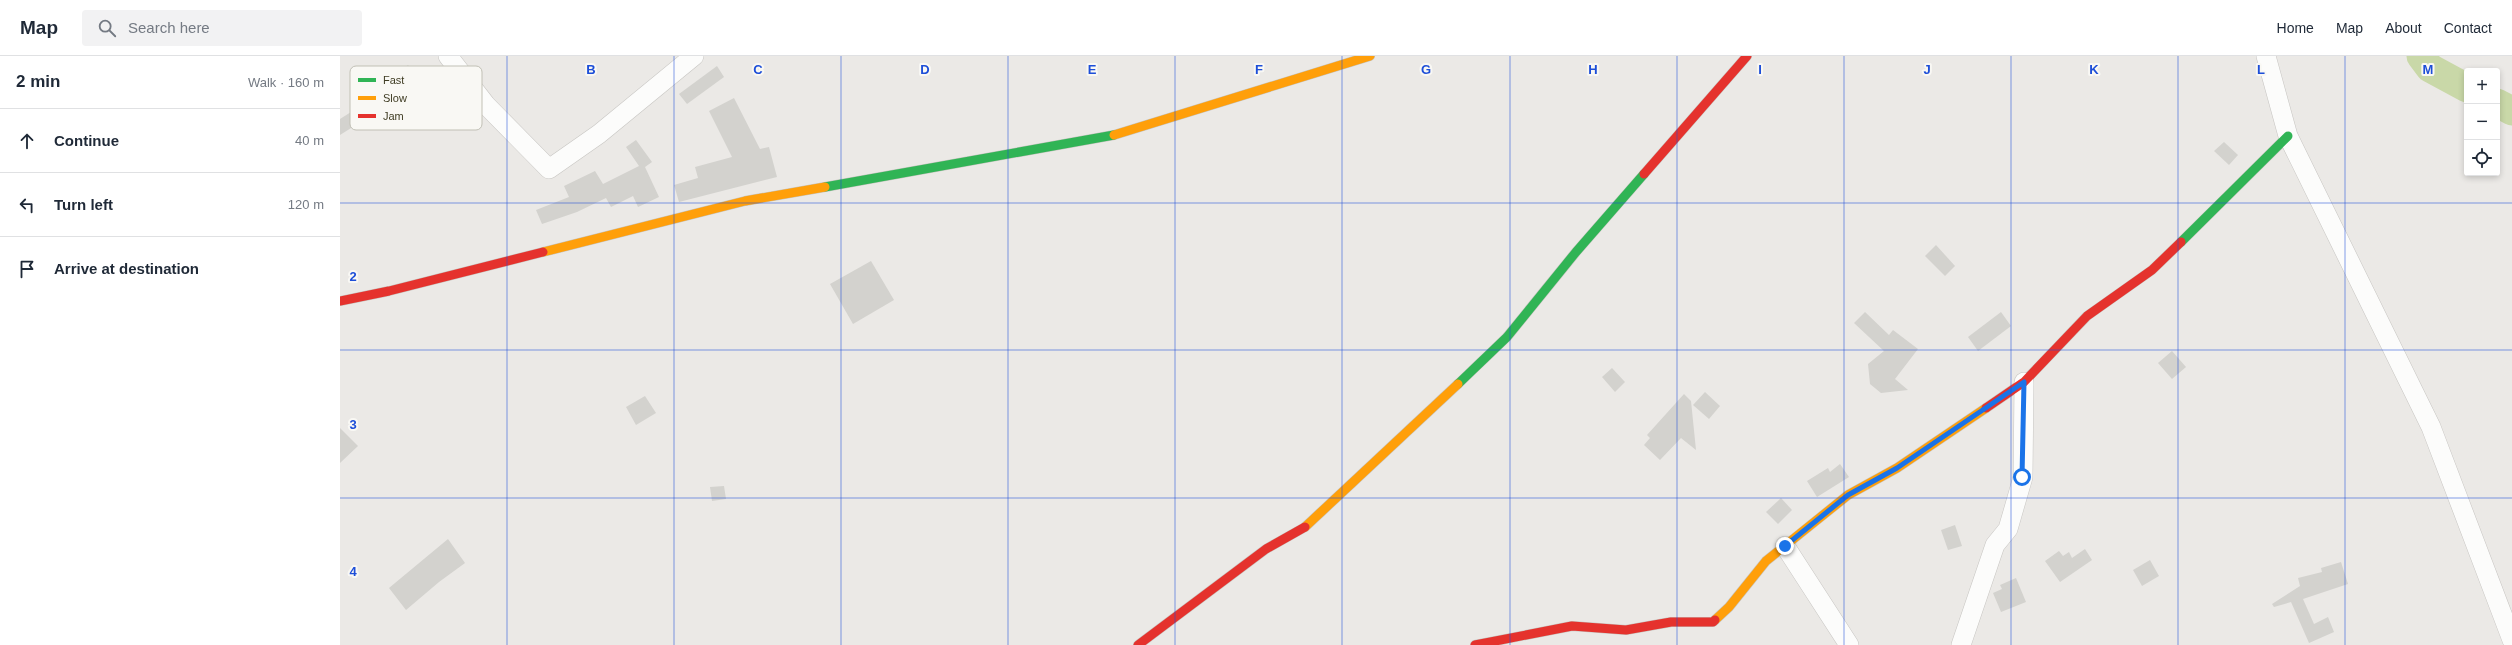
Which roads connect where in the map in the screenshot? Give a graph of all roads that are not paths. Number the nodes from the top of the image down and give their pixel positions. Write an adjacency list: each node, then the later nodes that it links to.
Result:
1 (448, 56): 7 (street)
2 (694, 56): 8 (street)
3 (1370, 56): 6 (street)
4 (1747, 56): 14 (street)
5 (2266, 56): 9 (street)
6 (1327, 62): 10 (street)
7 (456, 66)
8 (482, 101)
9 (2288, 136): 11 (street); 13 (street)
10 (340, 301)
11 (2024, 382): 12 (street); 17 (street)
12 (1785, 546): 15 (street); 16 (street)
13 (2512, 640)
14 (1138, 645)
15 (1475, 645)
16 (1849, 645)
17 (1961, 645)

